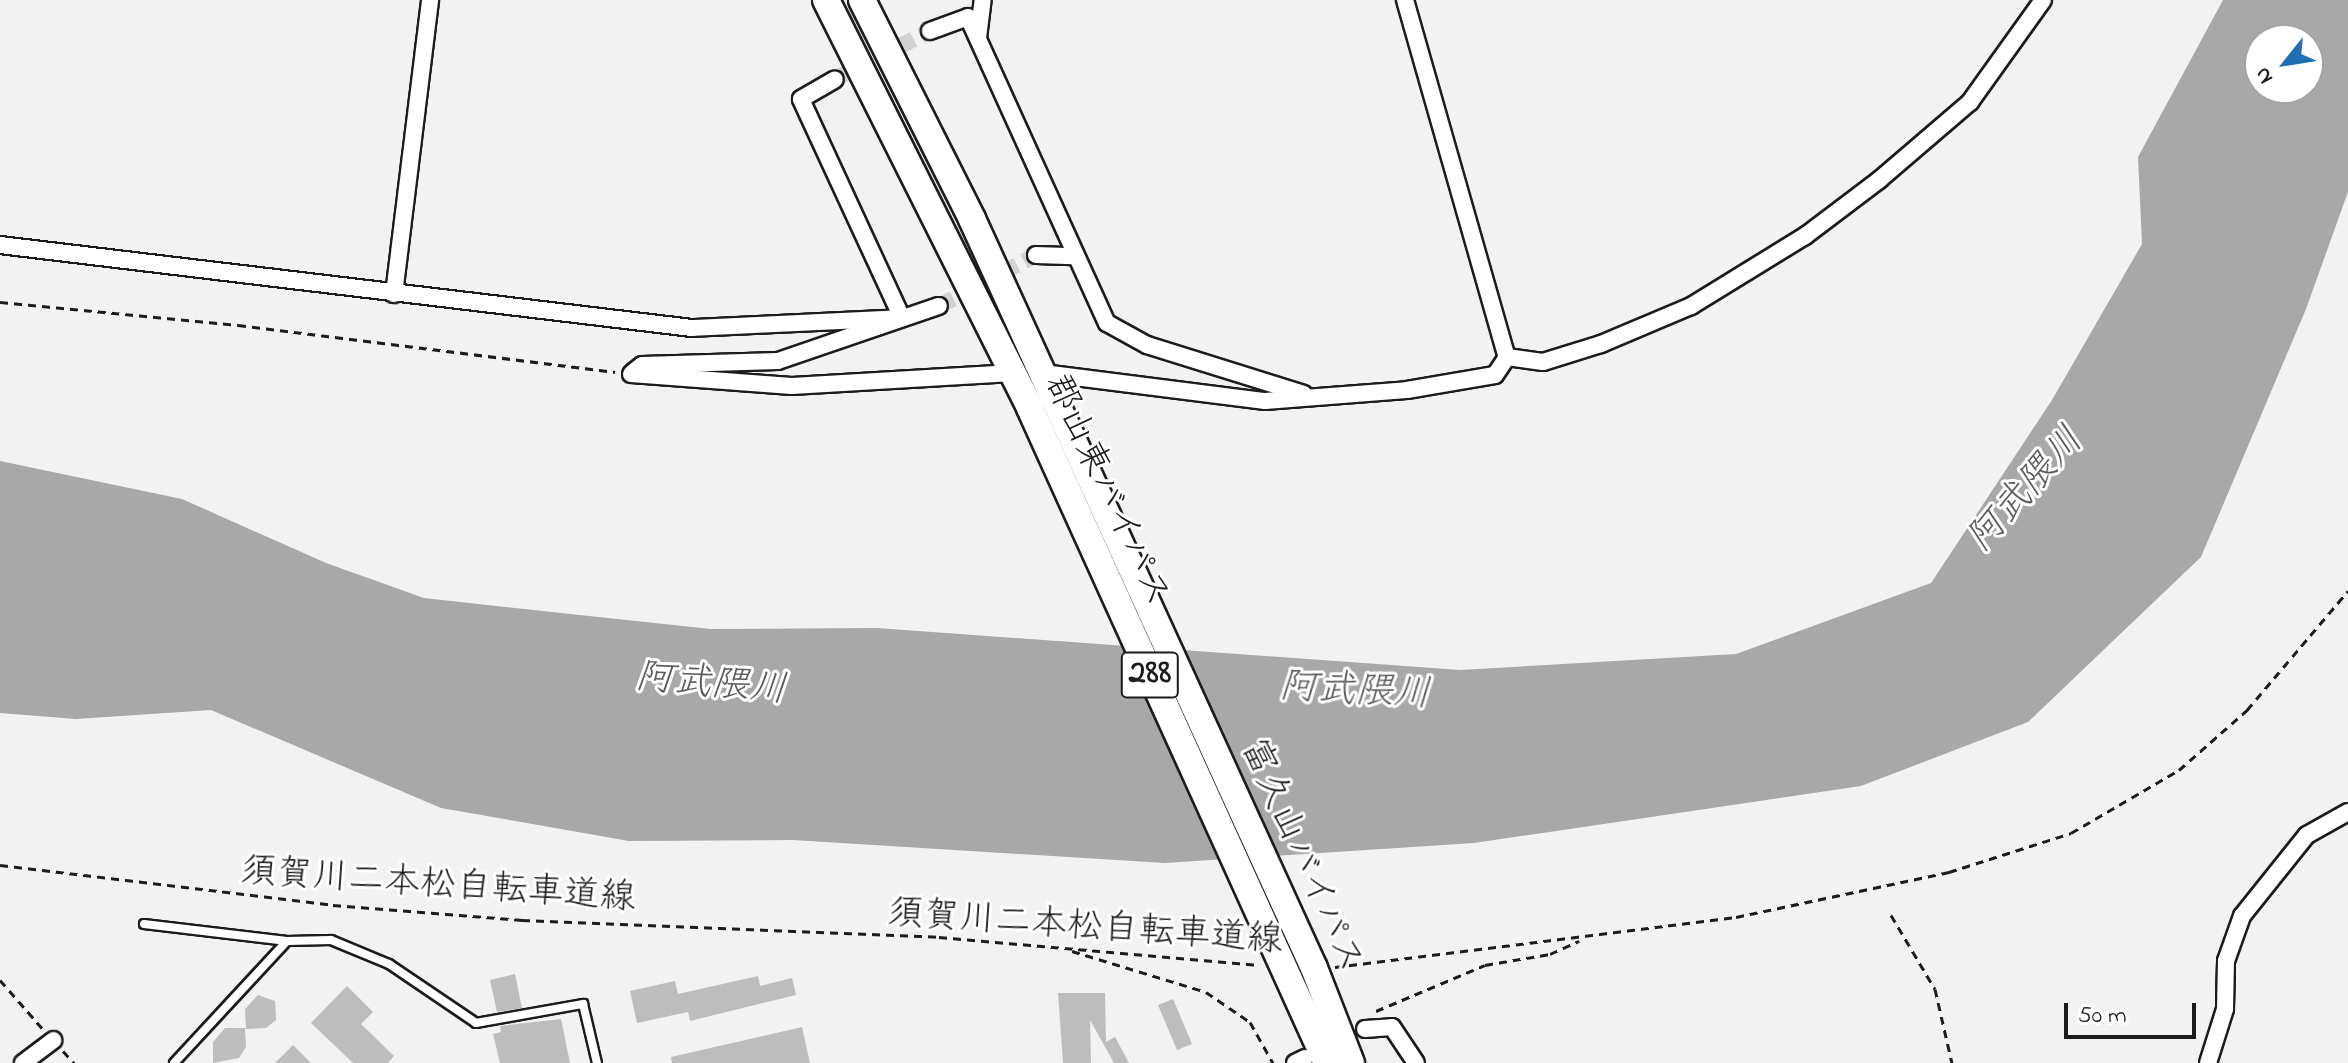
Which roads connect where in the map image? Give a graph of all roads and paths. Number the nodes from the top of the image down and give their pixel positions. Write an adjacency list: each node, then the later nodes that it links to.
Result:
1 (430, 0): 13 (street)
2 (826, 0): 18 (highway, 郡山東バイパス / 288)
3 (862, 0): 19 (highway, 郡山東バイパス / 288)
4 (983, 0): 8 (street)
5 (1405, 0): 17 (street)
6 (2043, 0): 17 (street)
7 (930, 31): 8 (street)
8 (977, 42): 12 (street)
9 (835, 79): 16 (street)
10 (0, 245): 13 (street)
11 (1036, 255): 12 (street)
12 (1074, 256): 21 (street)
13 (394, 294): 16 (street)
14 (0, 302): 20 (path)
15 (939, 306): 16 (street)
16 (902, 318): 20 (street)
17 (1507, 357): 21 (street)
18 (1013, 373): 20 (street); 30 (highway, 郡山東バイパス / 288)
19 (1043, 373): 21 (street); 31 (highway, 富久山バイパス / 288)
20 (631, 374)
21 (1316, 397)
22 (2348, 591): 27 (path, 須賀川二本松自転車道線)
23 (2348, 812): 45 (street)
24 (0, 865): 29 (path, 須賀川二本松自転車道線)
25 (1891, 915): 44 (path)
26 (144, 924): 28 (lane)
27 (1587, 939): 31 (path, 須賀川二本松自転車道線); 33 (path)
28 (287, 941): 39 (lane); 40 (lane)
29 (1066, 949): 30 (path, 須賀川二本松自転車道線); 41 (path)
30 (1271, 954): 36 (highway, 郡山東バイパス / 288)
31 (1314, 968): 42 (highway, 富久山バイパス / 288)
32 (0, 980): 35 (path)
33 (1374, 1013)
34 (1365, 1029): 43 (street)
35 (49, 1043): 37 (street); 38 (path)
36 (1309, 1061)
37 (23, 1063)
38 (74, 1063)
39 (174, 1063)
40 (597, 1063)
41 (1273, 1063)
42 (1351, 1063)
43 (1416, 1063)
44 (1952, 1063)
45 (2208, 1063)

